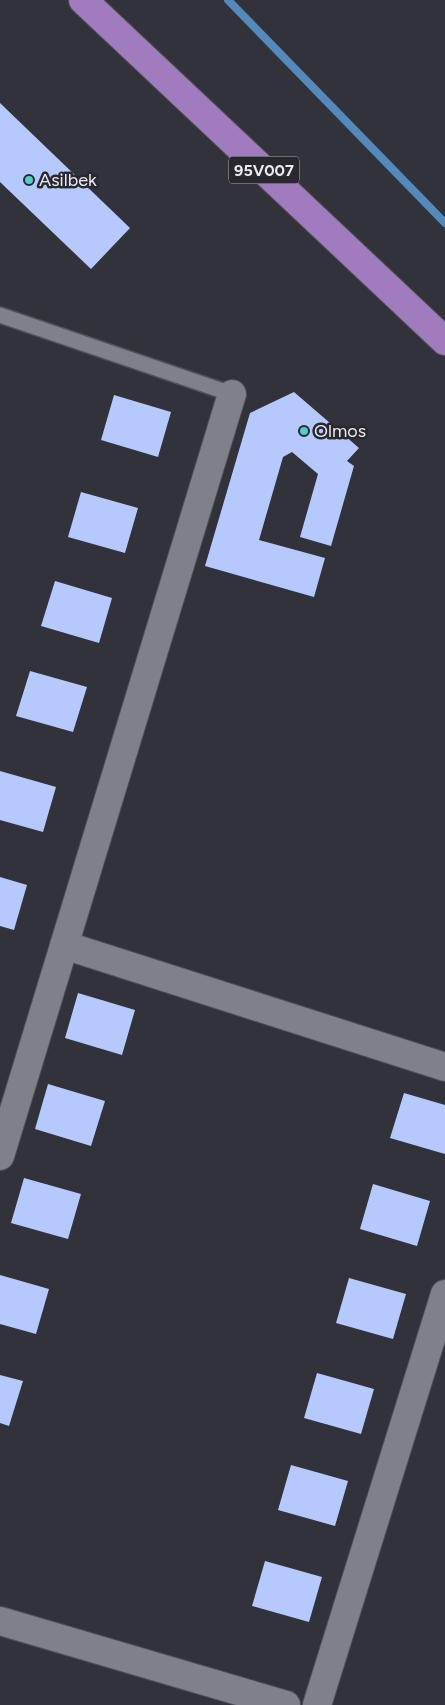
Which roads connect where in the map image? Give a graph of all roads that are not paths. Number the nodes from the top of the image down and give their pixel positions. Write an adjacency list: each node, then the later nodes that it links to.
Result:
1 (83, 0): 3 (main road, 95V007)
2 (0, 315): 4 (lane)
3 (445, 341)
4 (232, 394): 5 (street)
5 (64, 945): 6 (street); 7 (street)
6 (445, 1067)
7 (0, 1156)
8 (445, 1294): 11 (street)
9 (0, 1621): 10 (street)
10 (286, 1705)
11 (317, 1705)

